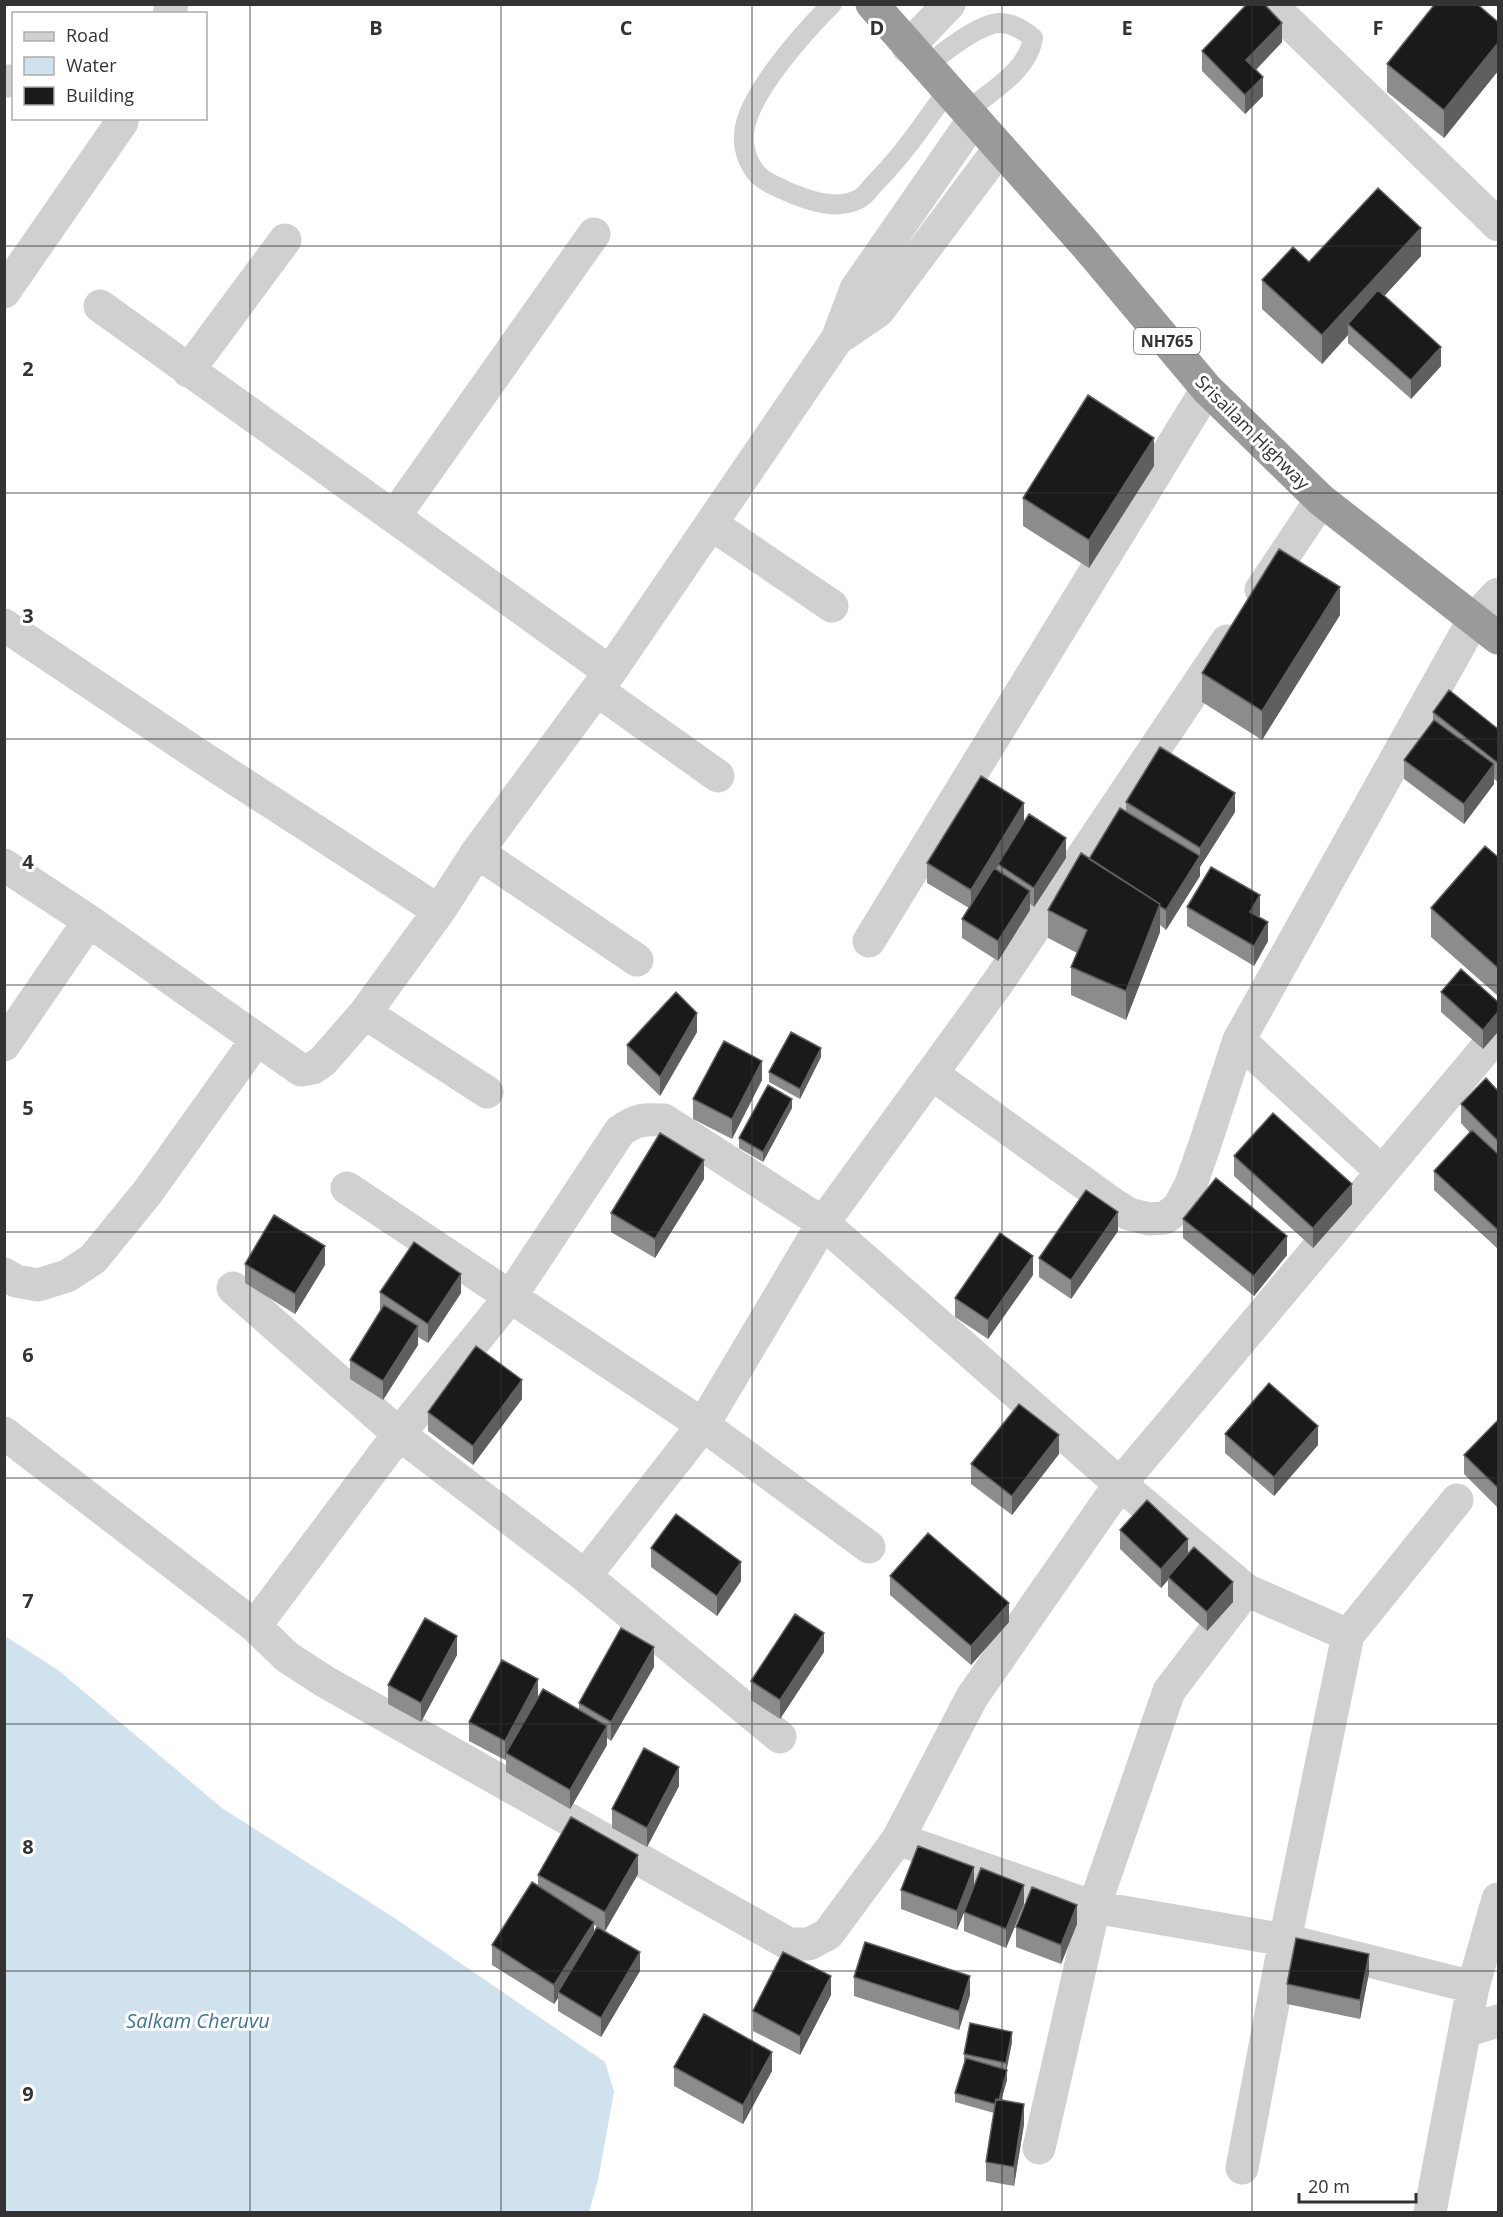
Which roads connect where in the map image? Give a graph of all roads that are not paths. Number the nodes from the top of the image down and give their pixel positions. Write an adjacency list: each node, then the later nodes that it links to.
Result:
1 (832, 4): 5 (lane)
2 (872, 4): 5 (highway, Srisailam Highway / NH765)
3 (950, 4): 5 (street)
4 (1270, 4): 8 (street)
5 (945, 87): 7 (highway, Srisailam Highway / NH765); 13 (street)
6 (122, 122): 11 (street)
7 (1000, 148): 13 (street); 15 (highway, Srisailam Highway / NH765)
8 (1498, 225)
9 (594, 234): 17 (street)
10 (285, 240): 14 (street)
11 (4, 292)
12 (100, 306): 14 (street)
13 (837, 339): 18 (street)
14 (188, 371): 17 (street)
15 (1207, 388): 16 (highway, Srisailam Highway / NH765); 29 (street)
16 (1321, 500): 22 (highway, Srisailam Highway / NH765); 36 (street)
17 (394, 517): 23 (street)
18 (711, 524): 20 (street); 23 (street)
19 (1498, 594): 22 (street)
20 (832, 606)
21 (4, 625): 27 (street)
22 (1486, 629): 34 (street)
23 (604, 681): 24 (street); 25 (street)
24 (718, 776)
25 (477, 852): 27 (street); 30 (street)
26 (4, 865): 28 (street)
27 (439, 911): 31 (street)
28 (89, 921): 33 (street); 35 (street)
29 (869, 940)
30 (637, 960)
31 (365, 1013): 33 (street); 37 (street)
32 (1498, 1034): 38 (street)
33 (257, 1039): 41 (street)
34 (1239, 1040): 36 (street); 38 (street)
35 (4, 1045)
36 (932, 1074): 40 (street)
37 (487, 1092)
38 (1382, 1172): 47 (street)
39 (347, 1188): 43 (street)
40 (823, 1223): 43 (street); 44 (street); 47 (street)
41 (4, 1274)
42 (233, 1288): 46 (street)
43 (511, 1296): 44 (street); 46 (street)
44 (703, 1425): 49 (street); 50 (street)
45 (4, 1433): 52 (street)
46 (399, 1434): 50 (street); 52 (street)
47 (1120, 1484): 51 (street); 55 (street)
48 (1457, 1500): 53 (street)
49 (869, 1547)
50 (585, 1576): 54 (street)
51 (1246, 1590): 53 (street); 57 (street)
52 (255, 1626): 55 (street)
53 (1348, 1635): 58 (street)
54 (780, 1737)
55 (898, 1839): 57 (street)
56 (1498, 1899): 59 (street)
57 (1094, 1907): 58 (street); 62 (street)
58 (1285, 1940): 59 (street); 63 (street)
59 (1473, 1987): 61 (street)
60 (1498, 2021): 61 (street)
61 (1465, 2031): 64 (street)
62 (1039, 2148)
63 (1242, 2168)
64 (1430, 2212)

